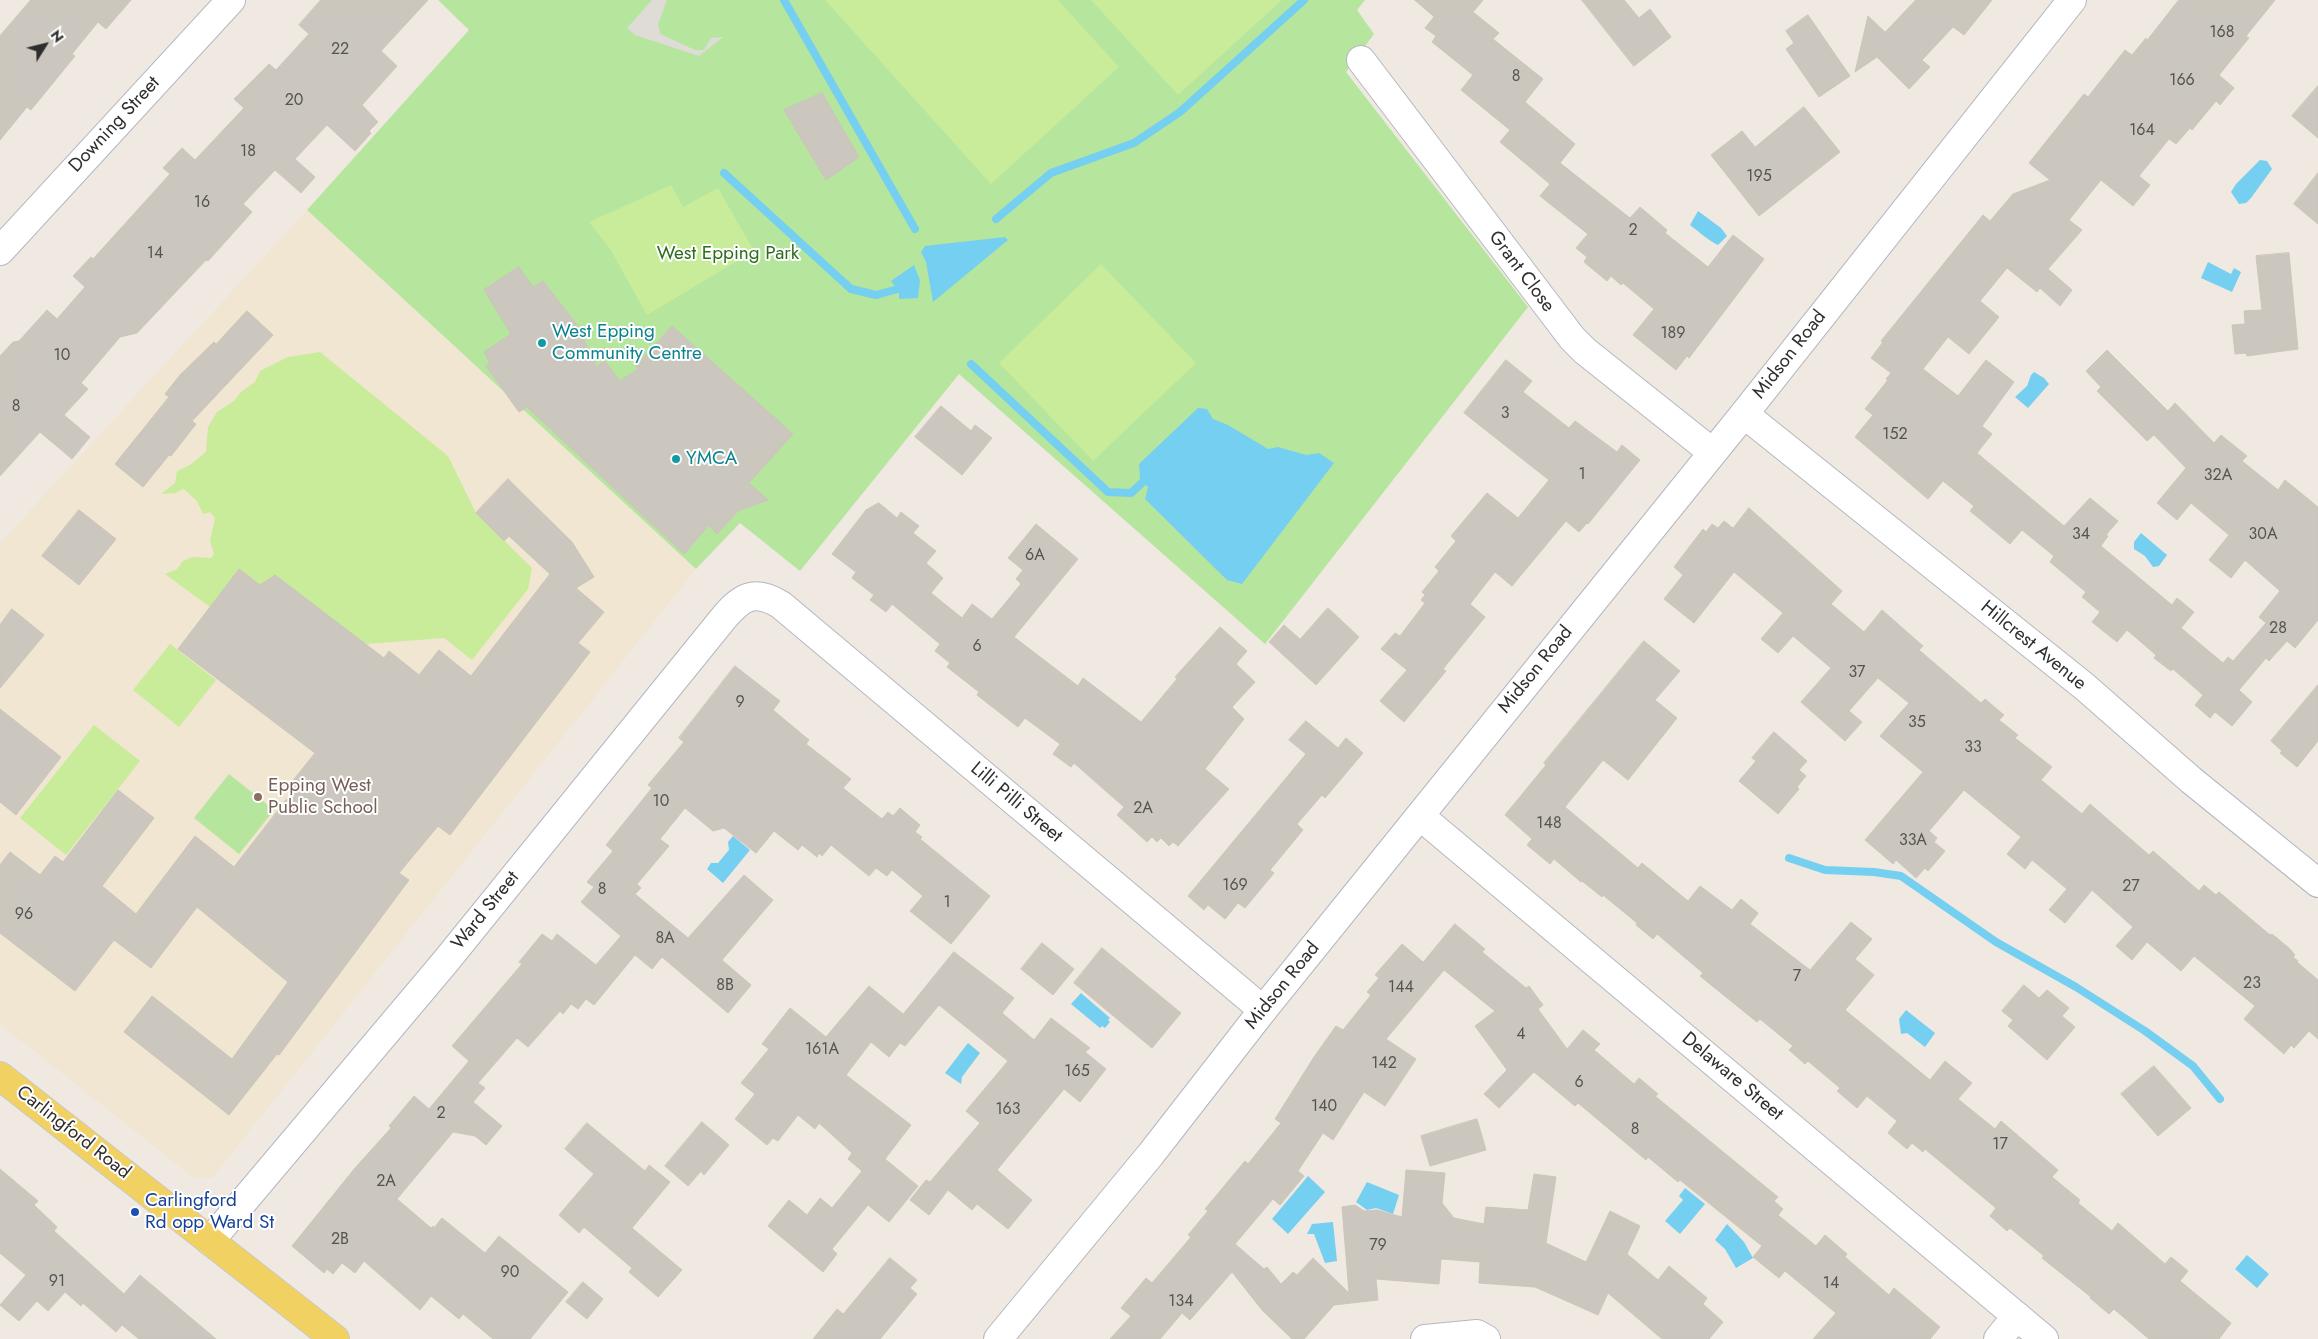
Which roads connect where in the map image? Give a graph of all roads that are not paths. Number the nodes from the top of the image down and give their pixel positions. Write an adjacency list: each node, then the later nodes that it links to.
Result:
1 (230, 0): 4 (street, Downing Street)
2 (2072, 0): 5 (street, Midson Road)
3 (1361, 60): 6 (street, Grant Close)
4 (0, 251)
5 (1744, 414): 6 (street, Midson Road); 9 (street, Hillcrest Avenue)
6 (1712, 452): 8 (street, Midson Road)
7 (768, 597): 10 (street, Lilli Pilli Street); 12 (street, Ward Street)
8 (1420, 816): 10 (street, Midson Road); 13 (street, Delaware Street)
9 (2318, 883)
10 (1263, 1010): 15 (street, Midson Road)
11 (0, 1076): 12 (main road, Carlingford Road)
12 (210, 1241): 14 (main road, Carlingford Road)
13 (2017, 1316): 18 (street); 19 (street, Delaware Street)
14 (335, 1339)
15 (998, 1339)
16 (1425, 1339): 17 (street)
17 (1486, 1339)
18 (1998, 1339)
19 (2044, 1339)

